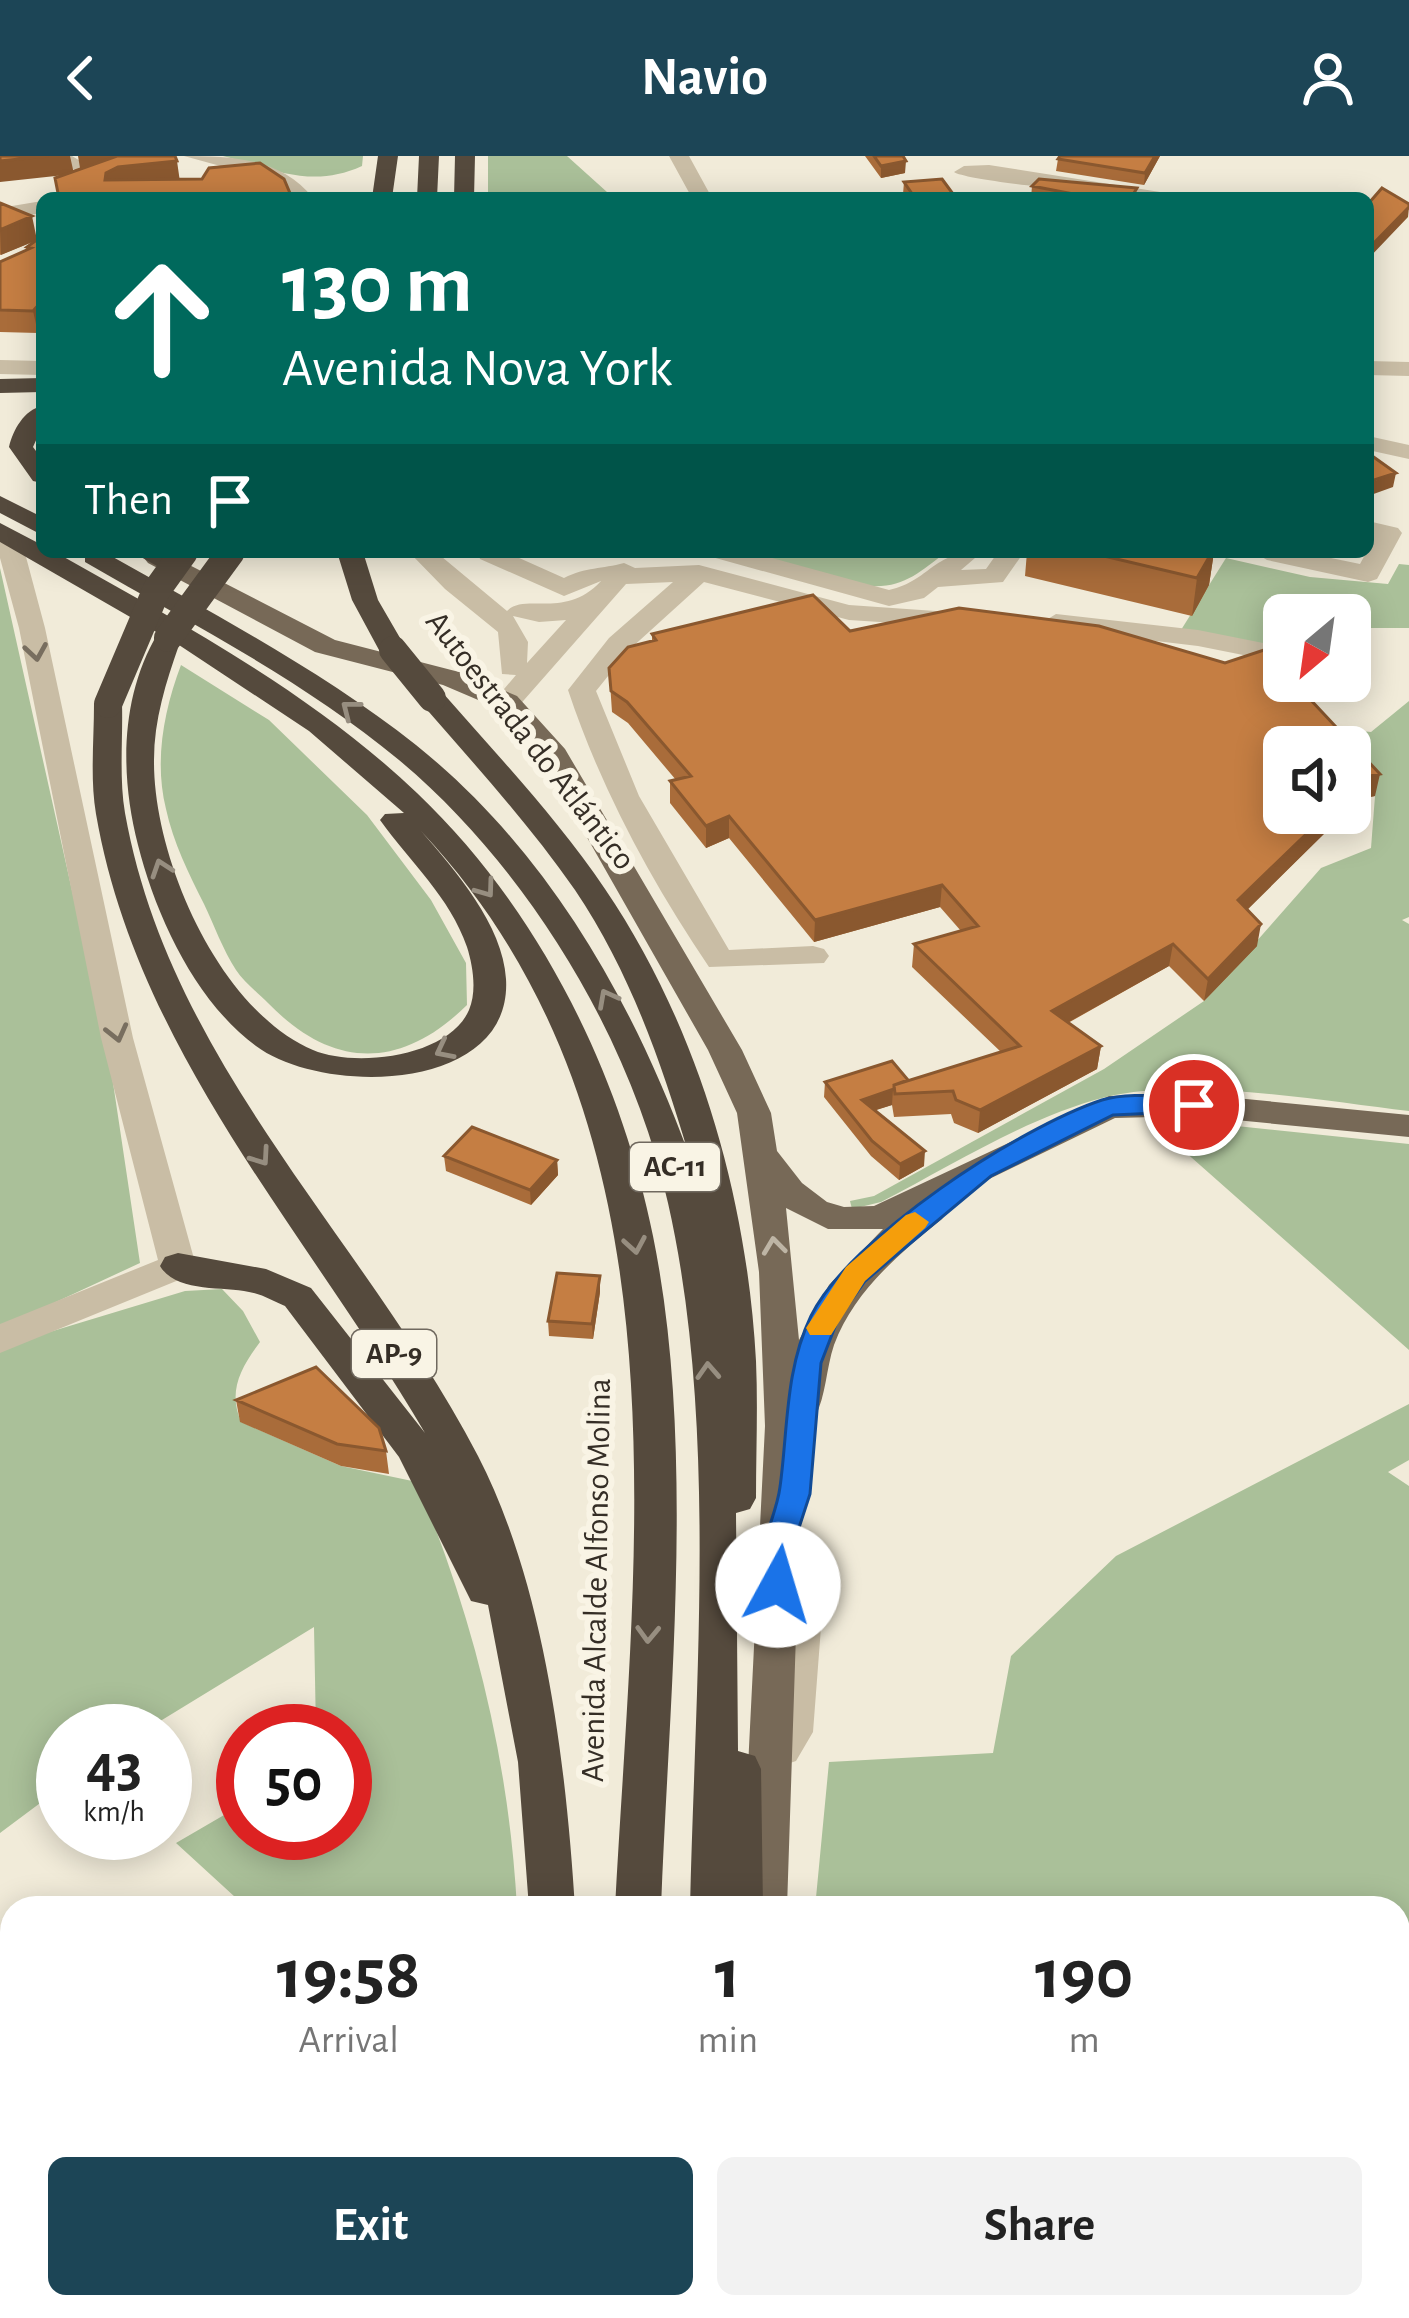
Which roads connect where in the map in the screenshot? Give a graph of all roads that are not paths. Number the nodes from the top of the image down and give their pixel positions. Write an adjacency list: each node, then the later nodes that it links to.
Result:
1 (55, 156): 8 (street)
2 (388, 156): 10 (highway)
3 (429, 156): 11 (highway)
4 (679, 156): 14 (street)
5 (465, 160): 12 (highway); 13 (highway)
6 (191, 162): 9 (street)
7 (961, 164): 15 (street); 16 (street)
8 (76, 165)
9 (298, 192)
10 (383, 192)
11 (427, 192)
12 (456, 192)
13 (464, 192)
14 (699, 192)
15 (978, 192)
16 (1122, 192)
17 (36, 208): 18 (street)
18 (0, 214)
19 (0, 367): 20 (street)
20 (36, 368)
21 (1374, 368): 22 (street)
22 (1409, 369)
23 (36, 385): 24 (highway)
24 (0, 386)
25 (36, 420): 28 (highway)
26 (1374, 444): 27 (street)
27 (1409, 452)
28 (36, 467)
29 (0, 474): 30 (highway)
30 (36, 493)
31 (0, 502): 34 (highway)
32 (1374, 512): 33 (street)
33 (1409, 517)
34 (36, 523)
35 (0, 531): 37 (highway, Avenida Alcalde Alfonso Molina / AC-11)
36 (0, 543): 70 (street, one-way to 70)
37 (36, 553)
38 (45, 558): 65 (highway, Avenida Alcalde Alfonso Molina / AC-11)
39 (96, 558): 77 (highway, AC-11, one-way to 39)
40 (158, 558): 73 (highway, AP-9, one-way to 73, bridge)
41 (167, 558): 63 (main road)
42 (209, 558): 60 (highway, bridge)
43 (227, 558): 60 (highway, bridge)
44 (352, 558): 63 (highway, Autoestrada do Atlántico, bridge)
45 (428, 558): 56 (street)
46 (497, 558): 53 (street)
47 (636, 558): 53 (street)
48 (961, 558): 54 (street)
49 (1007, 558): 54 (street)
50 (1295, 558): 51 (street)
51 (1370, 558)
52 (710, 562): 53 (street); 54 (street); 57 (street); 66 (street)
53 (619, 577): 55 (street)
54 (932, 580)
55 (589, 604): 56 (street); 59 (street)
56 (512, 614): 59 (street); 62 (street)
57 (976, 614)
58 (1021, 619): 61 (street)
59 (561, 637): 62 (street); 64 (street)
60 (168, 638): 65 (highway, one-way to 60)
61 (1263, 651)
62 (512, 668): 63 (street)
63 (442, 689): 64 (main road); 78 (highway, Autoestrada do Atlántico)
64 (507, 702): 68 (main road)
65 (313, 719): 76 (highway, Avenida Alcalde Alfonso Molina / AC-11, one-way to 76)
66 (813, 956)
67 (1409, 1126): 69 (main road)
68 (762, 1147): 69 (main road); 72 (main road, one-way to 68)
69 (982, 1170): 72 (main road)
70 (178, 1266): 71 (street); 73 (highway)
71 (0, 1339)
72 (779, 1540): 74 (street)
73 (529, 1679): 75 (highway, AP-9)
74 (770, 1766): 79 (main road)
75 (552, 1896)
76 (638, 1896)
77 (713, 1896)
78 (740, 1896)
79 (765, 1896)

